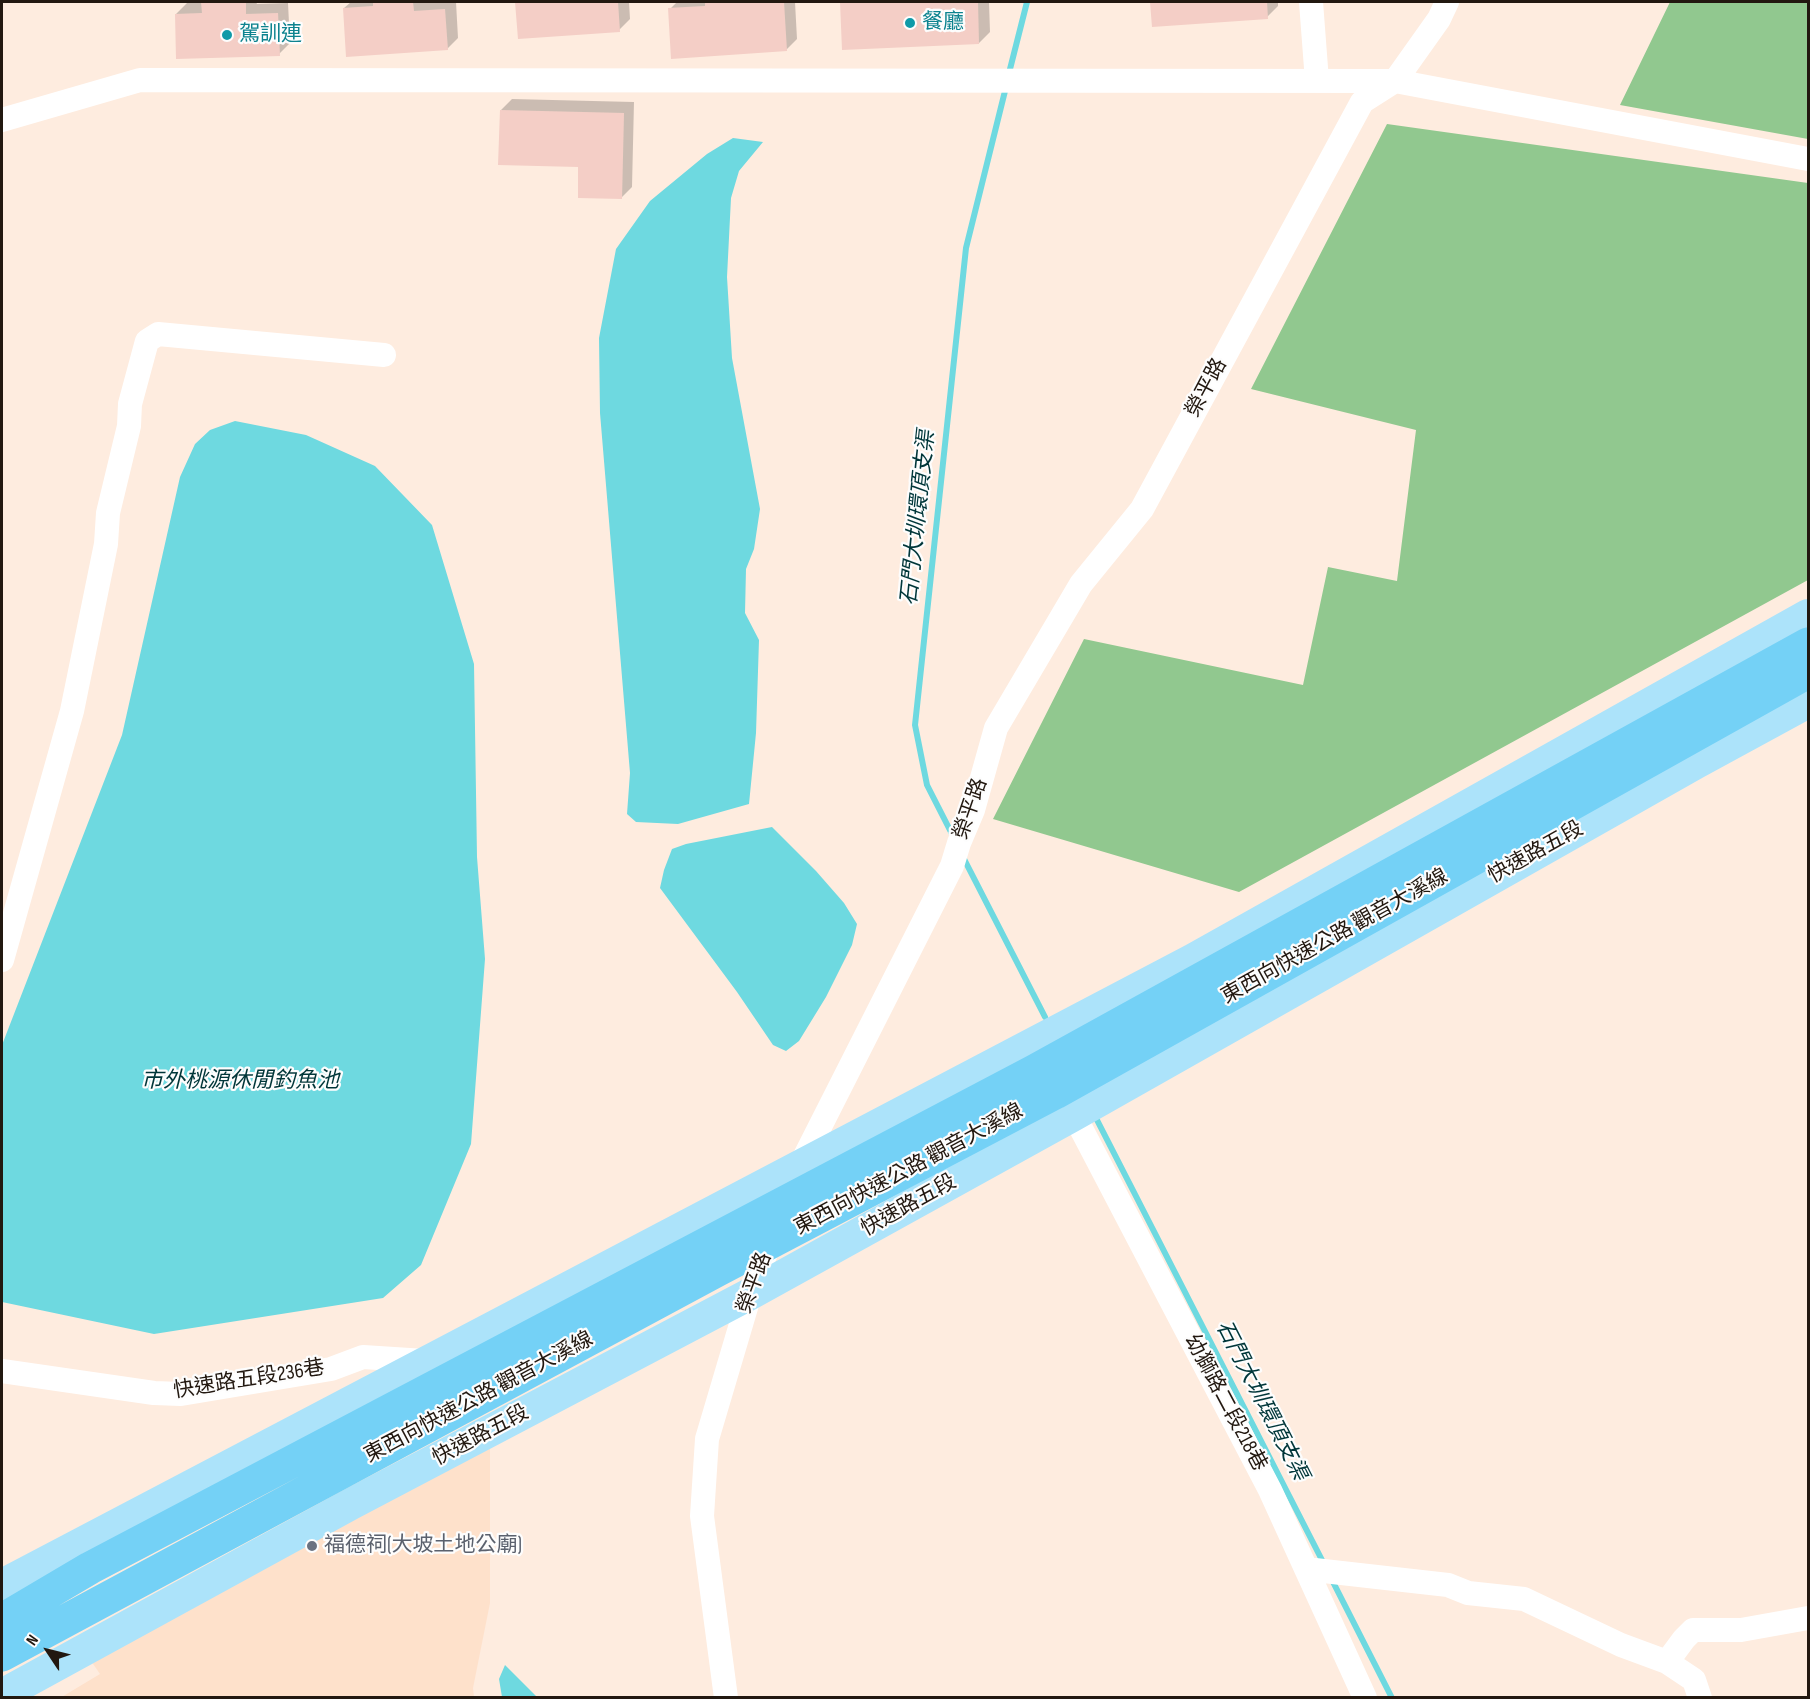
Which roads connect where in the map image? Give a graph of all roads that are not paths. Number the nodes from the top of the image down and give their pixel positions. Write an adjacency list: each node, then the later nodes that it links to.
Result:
1 (1311, 2): 3 (street)
2 (1447, 2): 4 (street, 榮平路)
3 (1317, 81): 4 (street); 5 (street)
4 (1395, 81): 6 (street); 14 (street, 榮平路)
5 (2, 120)
6 (1809, 159)
7 (384, 355): 12 (street)
8 (1809, 615): 14 (main road)
9 (1809, 644): 13 (highway, 東西向快速公路 觀音大溪線)
10 (1809, 672): 13 (highway, 東西向快速公路 觀音大溪線)
11 (1809, 702): 13 (main road, 快速路五段)
12 (2, 960)
13 (1071, 1077): 14 (highway, 東西向快速公路 觀音大溪線); 15 (main road, 快速路五段); 18 (street, 幼獅路二段218巷); 22 (highway, 東西向快速公路 觀音大溪線)
14 (812, 1173): 15 (street, 榮平路); 16 (main road); 21 (highway, 東西向快速公路 觀音大溪線)
15 (750, 1294): 24 (main road, 快速路五段); 25 (street, 榮平路)
16 (425, 1361): 17 (street, 快速路五段236巷); 19 (main road)
17 (2, 1371)
18 (1320, 1570): 23 (street); 26 (street, 幼獅路二段218巷)
19 (2, 1585)
20 (1809, 1618): 23 (street)
21 (2, 1620)
22 (2, 1655)
23 (1667, 1662): 27 (street)
24 (2, 1695)
25 (726, 1698)
26 (1365, 1698)
27 (1700, 1698)

